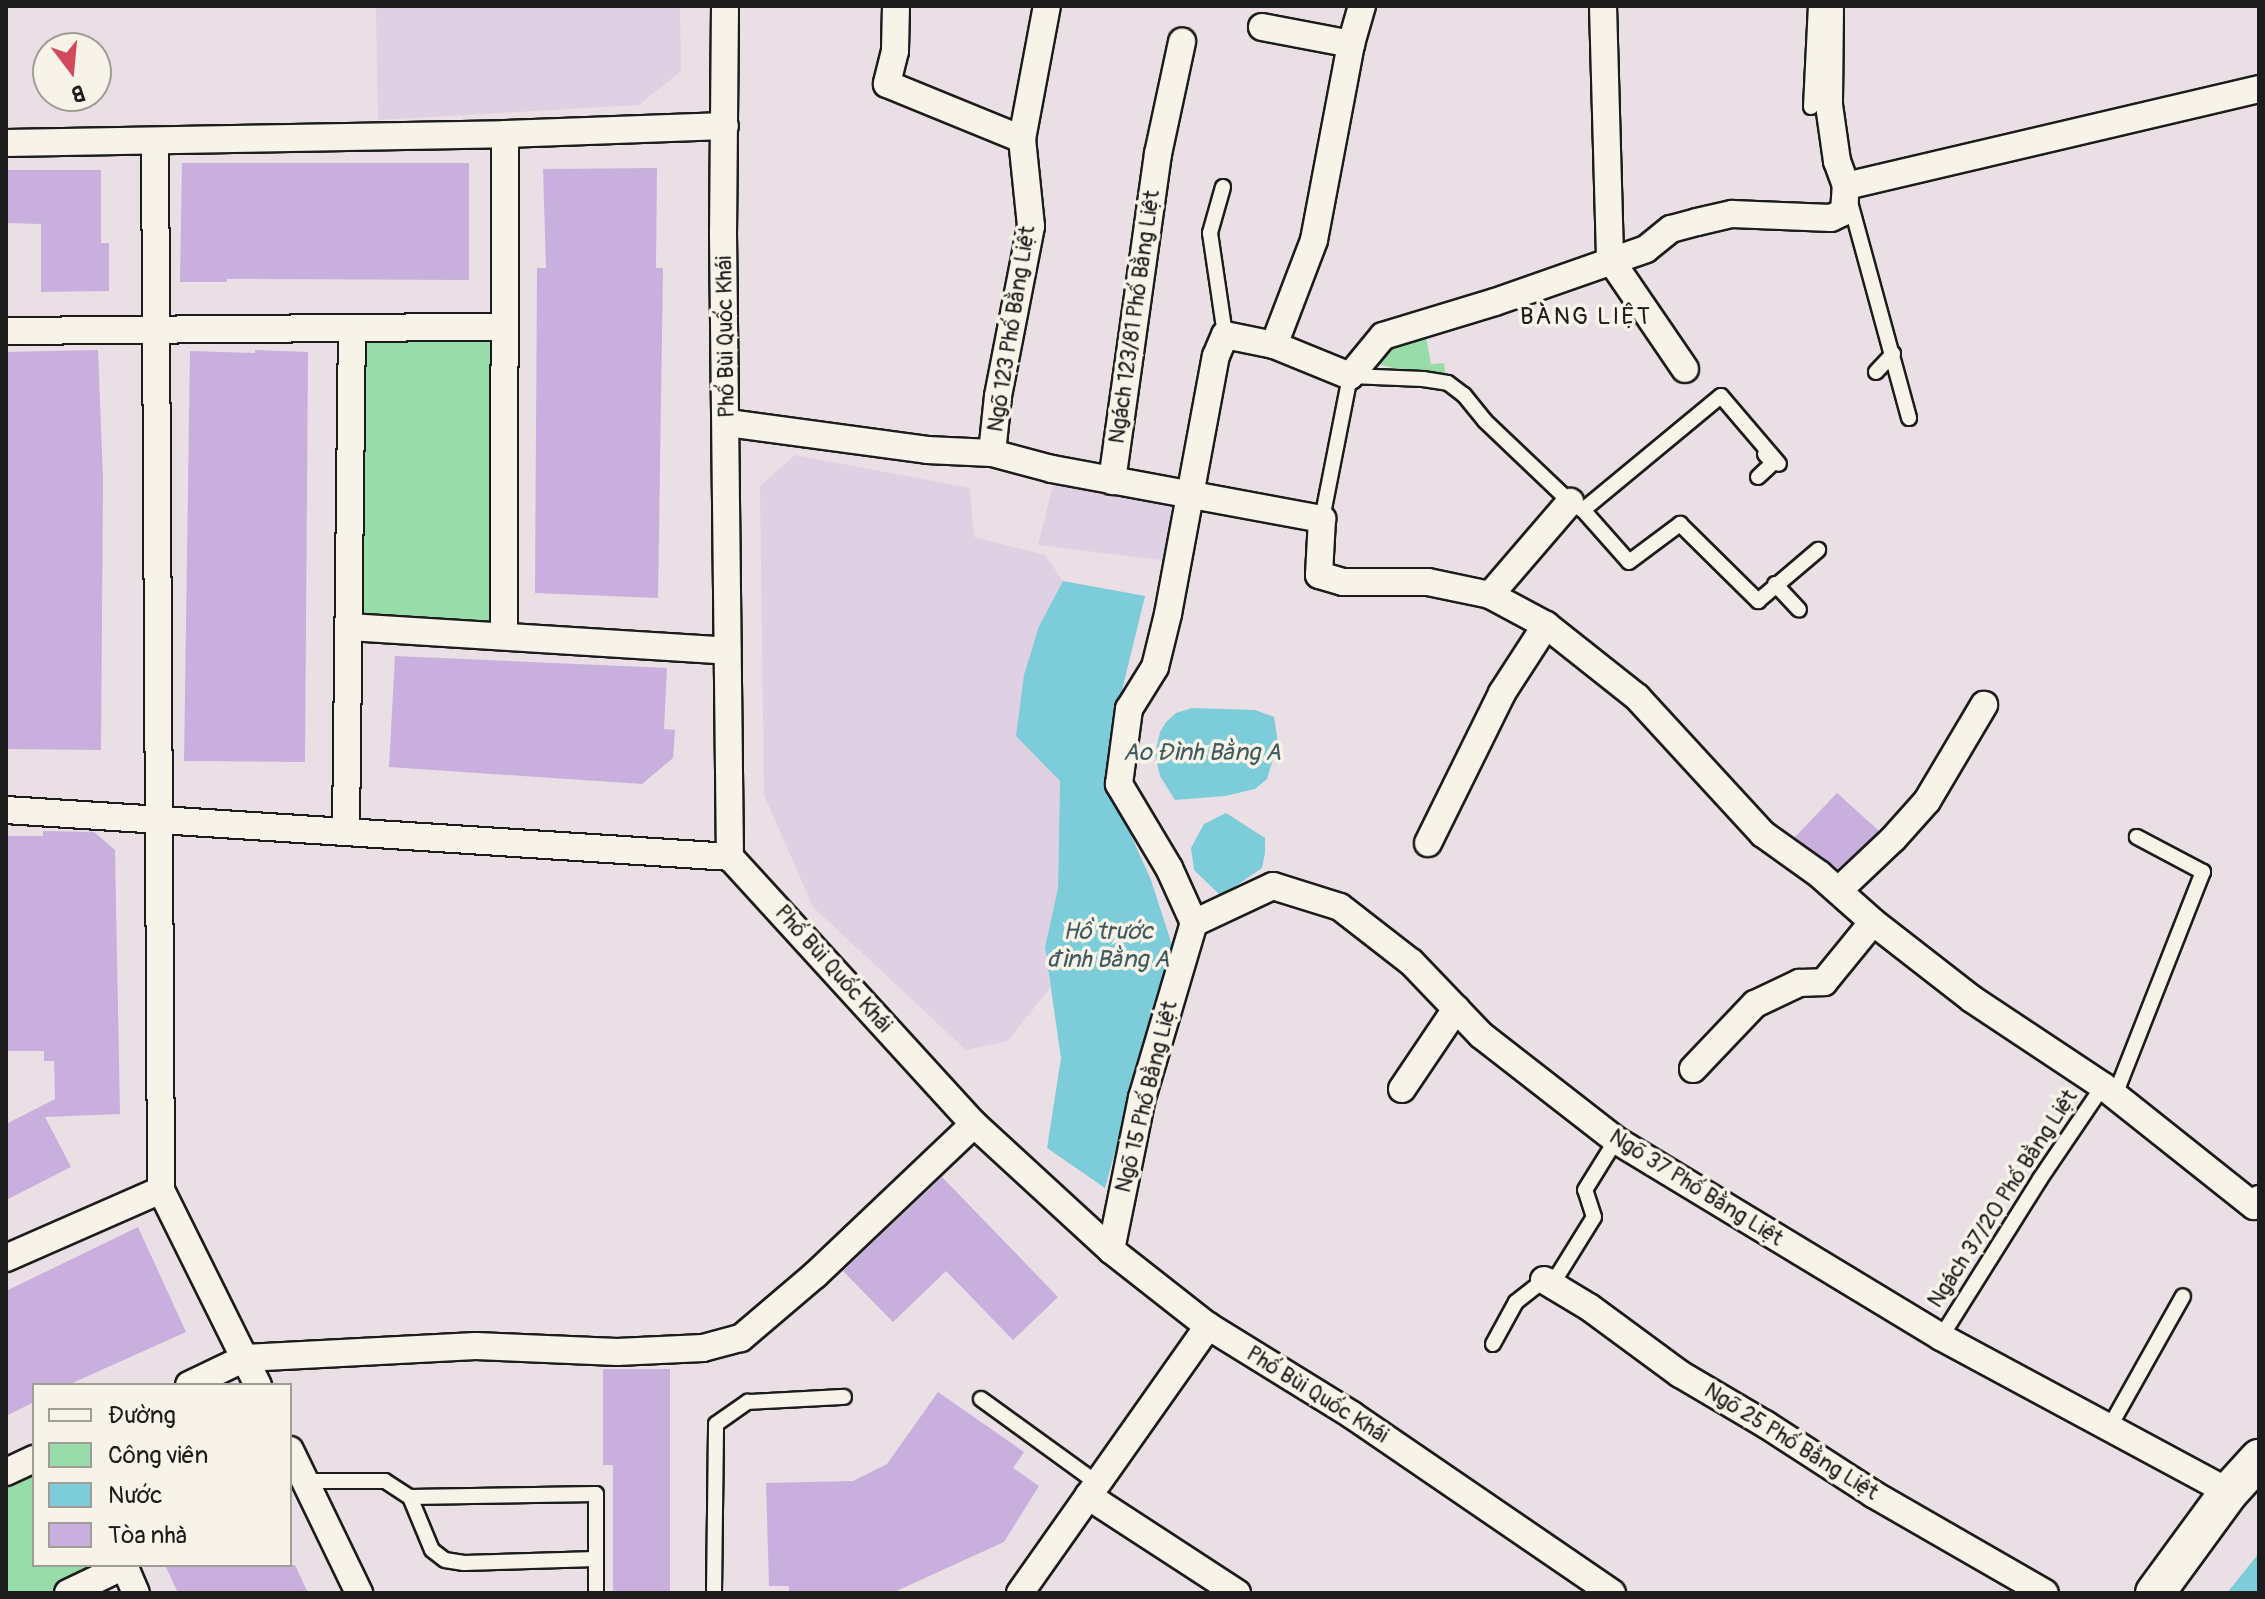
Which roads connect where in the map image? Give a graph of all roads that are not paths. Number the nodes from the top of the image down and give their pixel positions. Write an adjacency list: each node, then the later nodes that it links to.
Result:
1 (725, 6): 13 (street, Phố Bùi Quốc Khái)
2 (896, 6): 15 (street)
3 (1047, 6): 15 (street, Ngõ 123 Phố Bằng Liệt)
4 (1362, 6): 10 (street)
5 (1603, 6): 20 (street)
6 (1816, 6): 12 (lane)
7 (1830, 6): 18 (street)
8 (1262, 27): 10 (street)
9 (1182, 42): 37 (street, Ngách 123/81 Phố Bằng Liệt)
10 (1351, 44): 26 (street)
11 (2259, 89): 18 (street)
12 (1811, 107)
13 (725, 126): 14 (street); 33 (street, Phố Bùi Quốc Khái)
14 (505, 134): 16 (street); 21 (street)
15 (1022, 139): 34 (street, Ngõ 123 Phố Bằng Liệt)
16 (155, 141): 17 (street); 23 (street)
17 (6, 143)
18 (1846, 186): 20 (street); 27 (lane)
19 (1223, 187): 25 (lane)
20 (1610, 259): 28 (street); 30 (street)
21 (505, 327): 22 (street); 47 (street)
22 (352, 328): 23 (street); 46 (street)
23 (156, 330): 24 (street); 51 (street)
24 (6, 331)
25 (1225, 335): 26 (street); 38 (street)
26 (1274, 345): 30 (street)
27 (1893, 354): 29 (lane); 32 (lane)
28 (1685, 369)
29 (1876, 372)
30 (1350, 376): 39 (lane); 40 (lane)
31 (1718, 399): 35 (lane); 36 (lane); 39 (lane)
32 (1909, 418)
33 (728, 423): 34 (street); 48 (street, Phố Bùi Quốc Khái)
34 (992, 453): 37 (street, Ngõ 123 Phố Bằng Liệt)
35 (1779, 464)
36 (1758, 477)
37 (1112, 481): 38 (street, Ngõ 123 Phố Bằng Liệt)
38 (1189, 495): 40 (street, Ngõ 123 Phố Bằng Liệt); 58 (street)
39 (1576, 506): 42 (lane); 43 (street)
40 (1322, 519): 43 (street)
41 (1818, 550): 42 (lane)
42 (1775, 584): 44 (lane)
43 (1490, 595): 45 (street)
44 (1799, 610)
45 (1546, 625): 54 (street); 56 (street)
46 (350, 627): 47 (street); 52 (street)
47 (504, 636): 48 (street)
48 (727, 651): 55 (street, Phố Bùi Quốc Khái)
49 (1984, 705): 56 (street)
50 (6, 810): 51 (street)
51 (157, 818): 52 (street); 65 (street)
52 (346, 830): 55 (street)
53 (2137, 837): 62 (lane, Ngách 37/20 Phố Bằng Liệt)
54 (1428, 843)
55 (730, 857): 63 (street, Phố Bùi Quốc Khái)
56 (1839, 890): 57 (street)
57 (1873, 922): 60 (street); 62 (street)
58 (1194, 923): 59 (street, Ngõ 37 Phố Bằng Liệt); 67 (street, Ngõ 15 Phố Bằng Liệt)
59 (1456, 1009): 61 (street); 64 (street, Ngõ 37 Phố Bằng Liệt)
60 (1693, 1069)
61 (1402, 1089)
62 (2109, 1090): 66 (street); 72 (lane, Ngách 37/20 Phố Bằng Liệt)
63 (974, 1124): 67 (street, Phố Bùi Quốc Khái); 74 (street)
64 (1616, 1140): 69 (lane); 72 (street, Ngõ 37 Phố Bằng Liệt)
65 (161, 1190): 68 (street); 74 (street)
66 (2256, 1202)
67 (1111, 1250): 71 (street, Phố Bùi Quốc Khái)
68 (6, 1258)
69 (1544, 1280): 73 (lane); 99 (street, Ngõ 25 Phố Bằng Liệt)
70 (2183, 1296): 79 (lane)
71 (1208, 1326): 85 (street); 98 (street, Phố Bùi Quốc Khái)
72 (1941, 1337): 79 (street, Ngõ 37 Phố Bằng Liệt)
73 (1493, 1344)
74 (245, 1358): 75 (street); 76 (street)
75 (193, 1383)
76 (257, 1383)
77 (844, 1397): 95 (lane)
78 (981, 1399): 85 (lane)
79 (2109, 1428): 86 (street, Ngõ 37 Phố Bằng Liệt)
80 (292, 1454): 84 (street)
81 (2259, 1459): 86 (street)
82 (32, 1460): 83 (street)
83 (6, 1472)
84 (305, 1481): 87 (lane); 93 (street)
85 (1093, 1490): 96 (street); 97 (street)
86 (2229, 1492): 100 (street)
87 (410, 1497): 88 (lane); 88 (lane)
88 (596, 1559): 94 (lane)
89 (120, 1567): 91 (street)
90 (125, 1567): 92 (street)
91 (68, 1593)
92 (136, 1593)
93 (359, 1593)
94 (596, 1593)
95 (714, 1593)
96 (1020, 1593)
97 (1237, 1593)
98 (1612, 1593)
99 (2045, 1593)
100 (2155, 1593)

